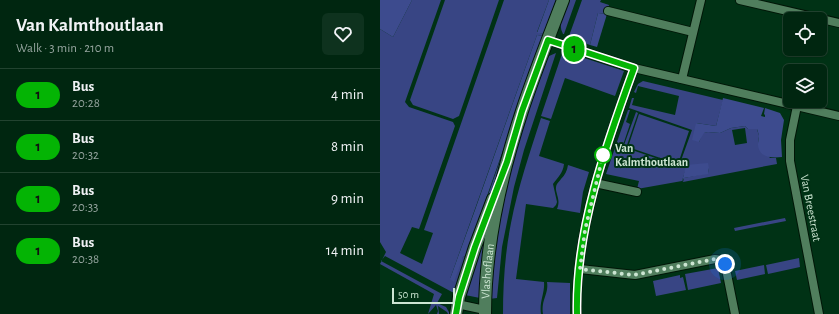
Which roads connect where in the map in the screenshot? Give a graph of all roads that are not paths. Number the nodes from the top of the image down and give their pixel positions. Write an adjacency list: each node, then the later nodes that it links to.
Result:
1 (562, 0): 9 (street, Vlashoflaan)
2 (701, 0): 8 (street)
3 (740, 0): 5 (street)
4 (784, 0): 5 (street)
5 (782, 9): 7 (street)
6 (608, 11): 8 (street)
7 (839, 23)
8 (693, 32): 11 (street)
9 (548, 40): 10 (street); 16 (street, Vlashoflaan)
10 (634, 68): 11 (street); 17 (street)
11 (682, 79): 12 (street)
12 (783, 103)
13 (797, 108): 24 (street, Van Breestraat)
14 (808, 108): 15 (street)
15 (839, 114)
16 (507, 162): 20 (street, Vlashoflaan); 21 (street, Vlashoflaan)
17 (596, 184): 18 (street); 19 (street)
18 (637, 192)
19 (580, 269): 22 (street); 23 (street)
20 (456, 309): 21 (street, Vlashoflaan)
21 (485, 312)
22 (577, 314)
23 (735, 314)
24 (819, 314)

